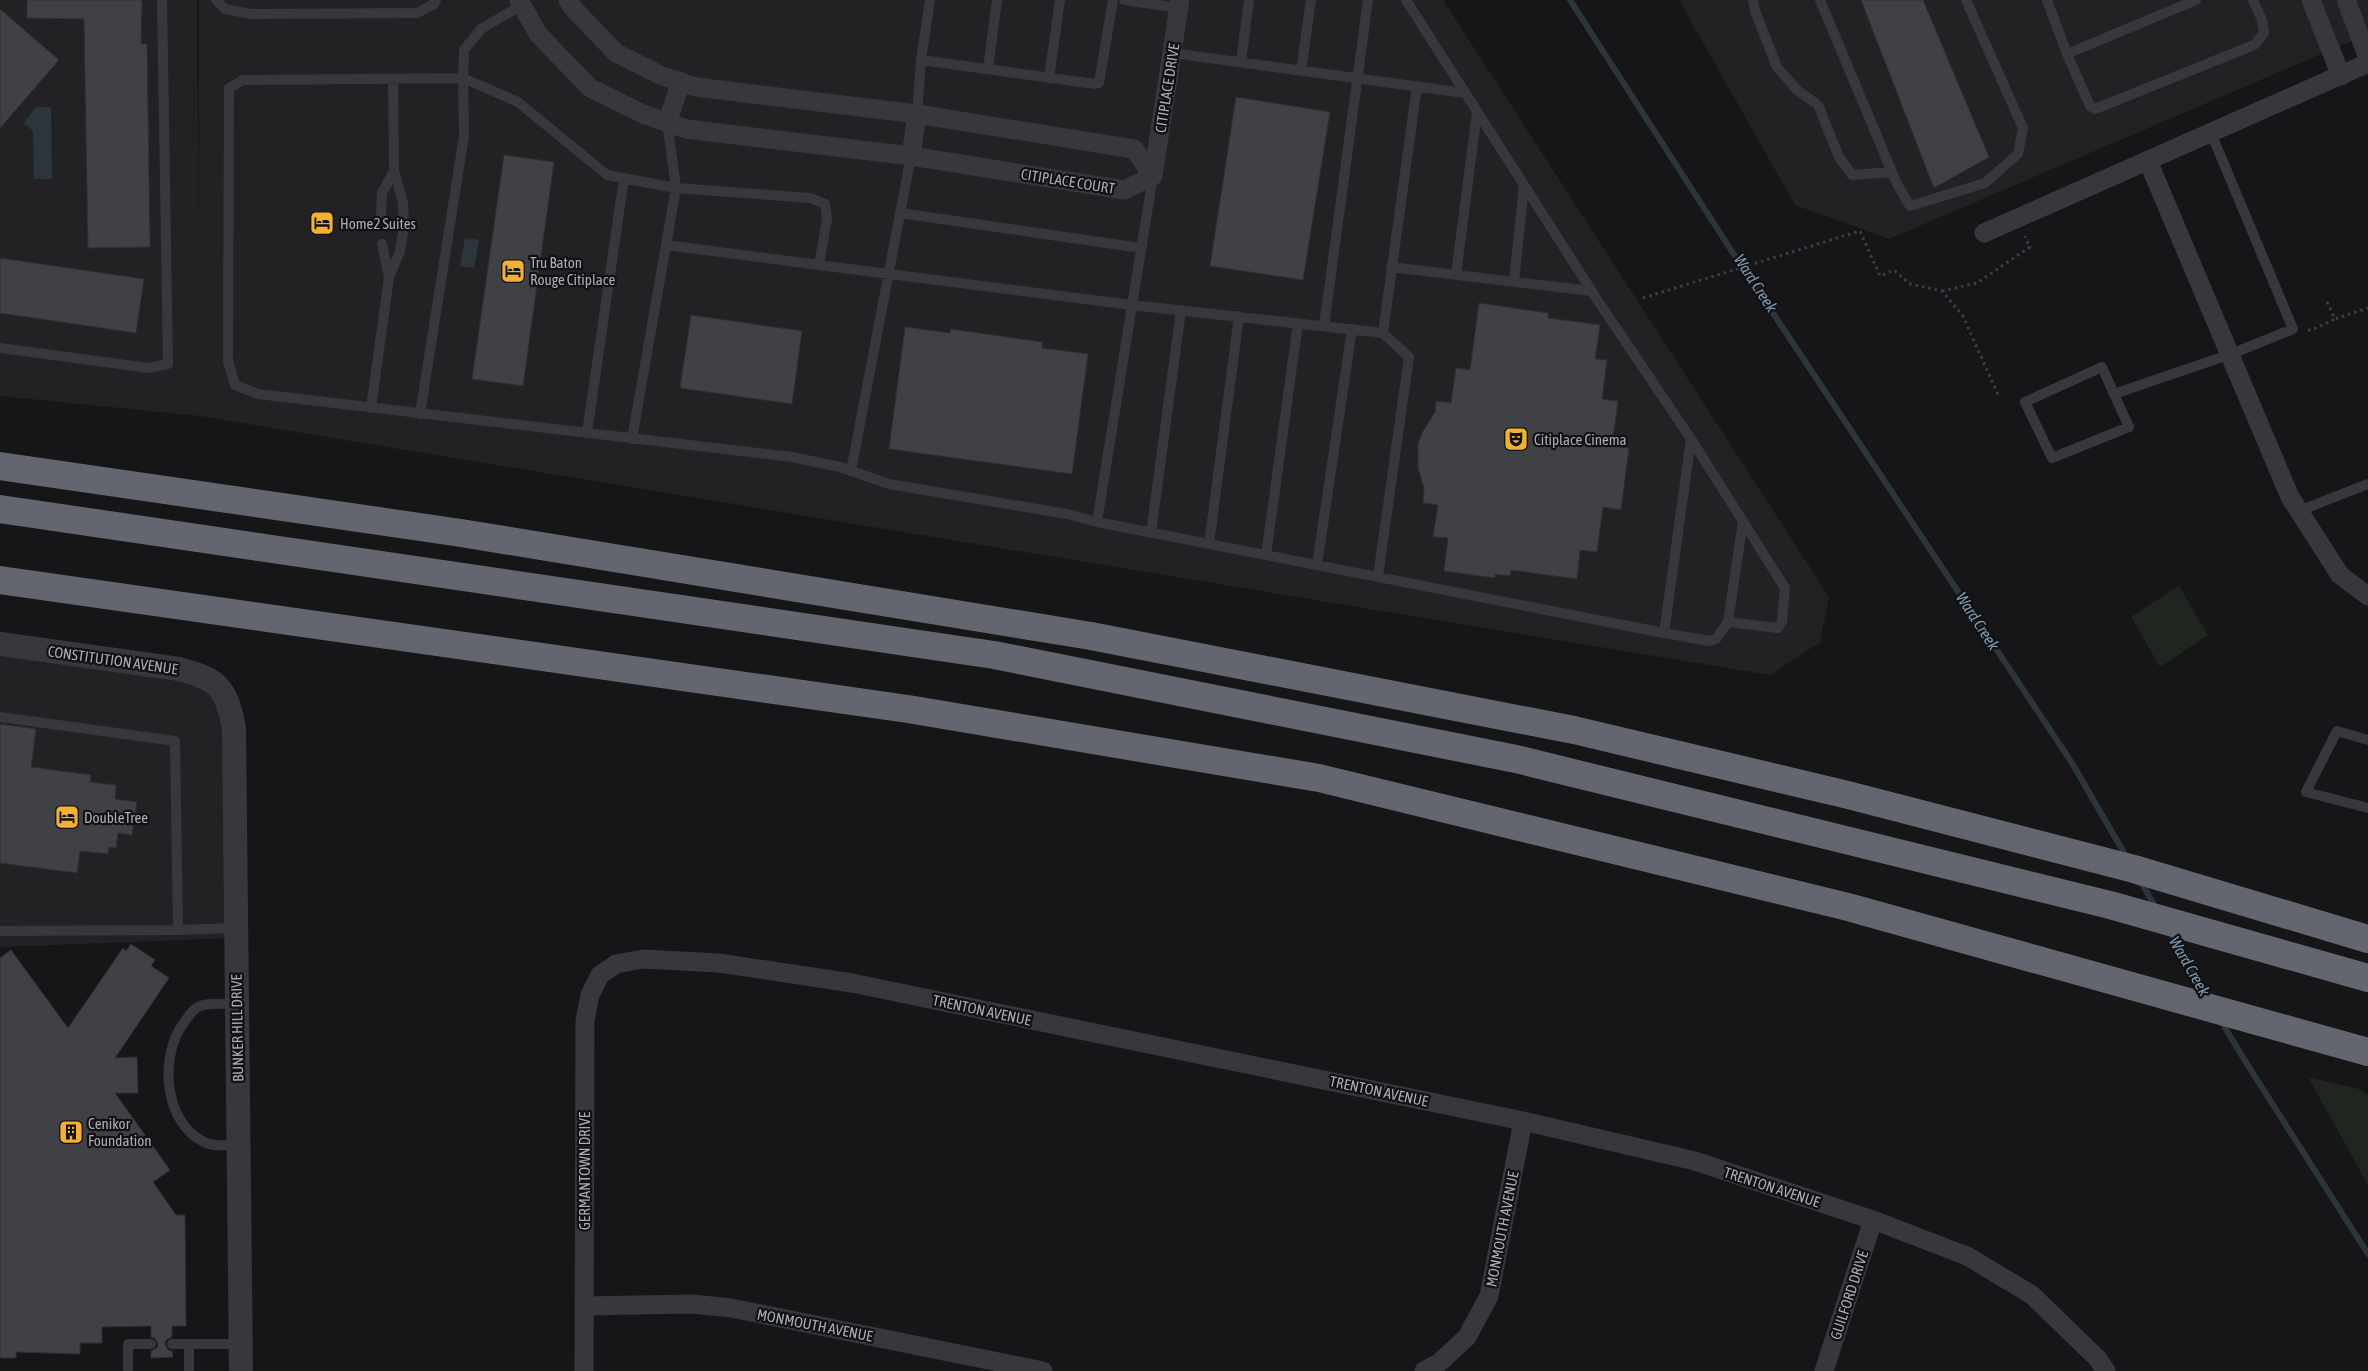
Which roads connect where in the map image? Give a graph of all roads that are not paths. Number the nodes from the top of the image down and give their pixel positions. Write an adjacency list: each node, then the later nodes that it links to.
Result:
1 (162, 0): 72 (lane)
2 (216, 0): 3 (lane)
3 (436, 0)
4 (568, 0): 37 (street)
5 (930, 0): 27 (lane)
6 (997, 0): 30 (lane)
7 (1060, 0): 34 (lane)
8 (1113, 0): 34 (lane)
9 (1124, 0): 23 (lane)
10 (1249, 0): 28 (lane)
11 (1311, 0): 31 (lane)
12 (1368, 0): 35 (lane)
13 (1406, 0): 39 (lane)
14 (1753, 0): 47 (lane)
15 (1820, 0): 47 (lane)
16 (1966, 0): 47 (lane)
17 (2047, 0): 25 (lane)
18 (2196, 0): 25 (lane)
19 (2253, 0): 25 (lane)
20 (2310, 0): 32 (street)
21 (2346, 0): 26 (street)
22 (524, 2): 33 (lane); 42 (street, CITIPLACE COURT)
23 (1179, 4): 24 (street, CITIPLACE DRIVE)
24 (1172, 53): 28 (lane); 48 (street, CITIPLACE DRIVE)
25 (2067, 54)
26 (2368, 58)
27 (922, 60): 30 (lane); 41 (lane)
28 (1241, 62): 31 (lane)
29 (2368, 63): 32 (street)
30 (988, 69): 34 (lane)
31 (1301, 70): 35 (lane)
32 (2341, 76): 43 (street)
33 (464, 78): 36 (lane); 49 (lane); 76 (lane)
34 (1049, 78)
35 (1357, 78): 38 (lane); 69 (lane)
36 (393, 79): 46 (lane); 75 (lane)
37 (680, 82): 41 (street); 42 (street)
38 (1417, 86): 39 (lane); 59 (lane)
39 (1465, 93): 40 (lane)
40 (1477, 113): 50 (lane); 61 (lane)
41 (917, 114): 44 (street); 48 (street)
42 (667, 122): 44 (street, CITIPLACE COURT); 51 (lane)
43 (2211, 133): 45 (street); 73 (lane)
44 (911, 156): 48 (street, CITIPLACE COURT); 52 (lane)
45 (2148, 161): 54 (street); 73 (street)
46 (394, 171): 53 (lane); 62 (lane)
47 (1892, 172)
48 (1153, 176): 57 (lane)
49 (624, 178): 51 (lane); 77 (lane)
50 (1524, 186): 63 (lane); 64 (lane)
51 (676, 188): 56 (lane); 58 (lane)
52 (900, 213): 57 (lane); 60 (lane)
53 (381, 216)
54 (1984, 233)
55 (382, 244): 62 (lane)
56 (666, 245): 58 (lane); 78 (lane)
57 (1141, 248): 65 (lane)
58 (819, 265): 60 (lane)
59 (1391, 267): 61 (lane); 71 (lane)
60 (888, 274): 65 (lane); 81 (lane)
61 (1456, 274): 63 (lane)
62 (388, 277): 75 (lane)
63 (1514, 281): 64 (lane)
64 (1591, 291): 79 (lane)
65 (1132, 305): 66 (lane); 86 (lane)
66 (1181, 310): 67 (lane); 87 (lane)
67 (1239, 316): 68 (lane); 88 (lane)
68 (1298, 323): 69 (lane); 89 (lane)
69 (1324, 326): 70 (lane)
70 (1352, 329): 71 (lane); 90 (lane)
71 (1383, 333): 91 (lane)
72 (0, 348)
73 (2231, 354): 74 (lane); 84 (street)
74 (2114, 394): 74 (lane)
75 (371, 408): 76 (lane)
76 (420, 414): 77 (lane)
77 (587, 433): 78 (lane)
78 (632, 438): 81 (lane)
79 (1691, 439): 85 (lane); 95 (lane)
80 (0, 466): 104 (highway)
81 (851, 471): 86 (lane)
82 (2368, 484): 84 (lane)
83 (0, 509): 106 (highway)
84 (2299, 512): 93 (street)
85 (1743, 521): 94 (lane); 94 (lane)
86 (1097, 522): 87 (lane)
87 (1151, 533): 88 (lane)
88 (1209, 544): 89 (lane)
89 (1266, 555): 90 (lane)
90 (1317, 565): 91 (lane)
91 (1378, 576): 95 (lane)
92 (0, 580): 108 (highway)
93 (2368, 596)
94 (1728, 622): 95 (lane)
95 (1664, 633)
96 (0, 644): 97 (street, CONSTITUTION AVENUE)
97 (221, 688): 101 (street, BUNKER HILL DRIVE)
98 (0, 717): 102 (lane)
99 (2368, 740): 100 (lane)
100 (2368, 808)
101 (236, 928): 102 (lane); 107 (street, BUNKER HILL DRIVE)
102 (178, 930): 103 (lane)
103 (0, 931)
104 (2368, 938)
105 (600, 974): 109 (street, TRENTON AVENUE); 112 (street, GERMANTOWN DRIVE)
106 (2368, 978)
107 (236, 1004): 110 (street, BUNKER HILL DRIVE); 110 (lane)
108 (2368, 1052)
109 (1523, 1121): 111 (street, TRENTON AVENUE); 122 (street, MONMOUTH AVENUE)
110 (238, 1145): 116 (street, BUNKER HILL DRIVE)
111 (1874, 1220): 123 (street, GUILFORD DRIVE); 124 (street, TRENTON AVENUE)
112 (584, 1306): 120 (street, GERMANTOWN DRIVE); 121 (street, MONMOUTH AVENUE)
113 (151, 1344): 117 (lane)
114 (172, 1344): 115 (lane)
115 (189, 1344): 116 (lane); 118 (lane)
116 (241, 1344): 119 (street, BUNKER HILL DRIVE)
117 (128, 1371)
118 (189, 1371)
119 (241, 1371)
120 (584, 1371)
121 (1043, 1371)
122 (1424, 1371)
123 (1824, 1371)
124 (2106, 1371)

